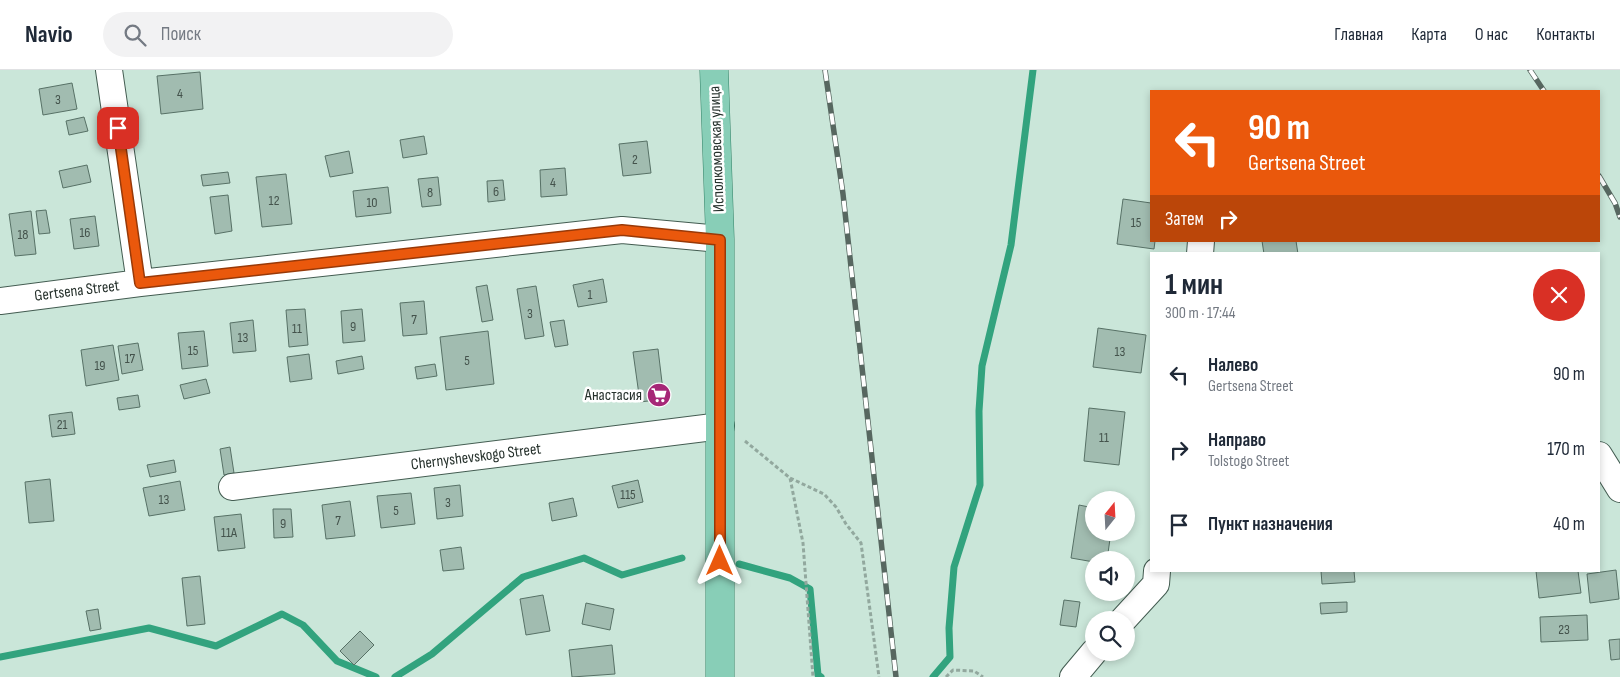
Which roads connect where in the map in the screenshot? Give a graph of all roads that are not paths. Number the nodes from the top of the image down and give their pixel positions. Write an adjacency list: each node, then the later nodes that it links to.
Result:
1 (109, 70): 4 (street)
2 (714, 70): 3 (main road, Исполкомовская улица)
3 (720, 240): 4 (street, Gertsena Street); 6 (main road, Исполкомовская улица)
4 (140, 283): 5 (street, Gertsena Street)
5 (0, 301)
6 (721, 426): 8 (street, Chernyshevskogo Street); 13 (main road, Исполкомовская улица)
7 (1600, 457): 9 (street)
8 (232, 487)
9 (1620, 489)
10 (1158, 572): 11 (street)
11 (1131, 611)
12 (1086, 661): 14 (street)
13 (720, 677)
14 (1073, 677)

